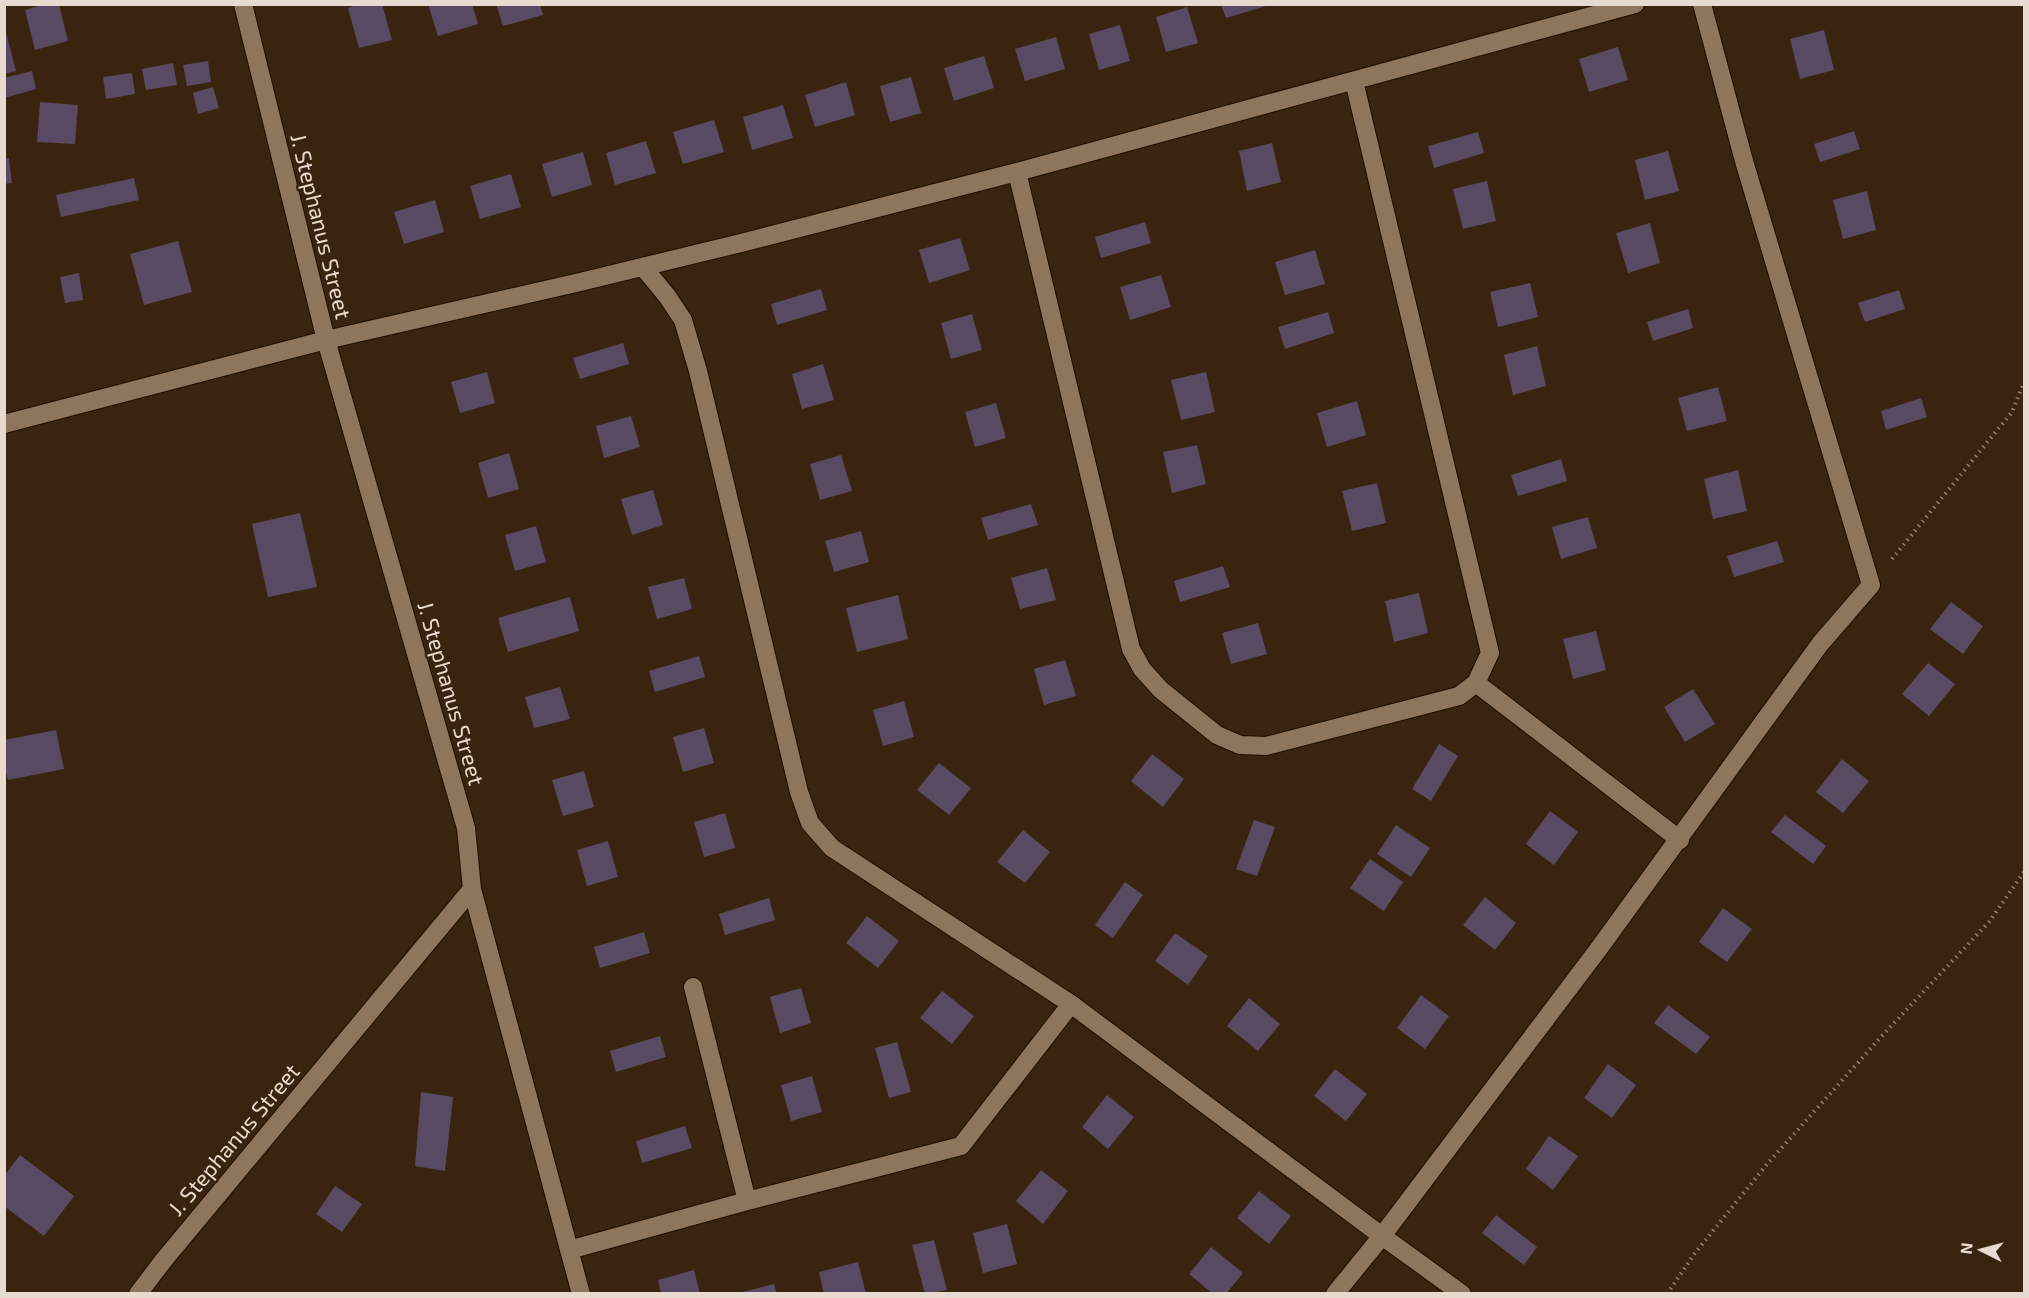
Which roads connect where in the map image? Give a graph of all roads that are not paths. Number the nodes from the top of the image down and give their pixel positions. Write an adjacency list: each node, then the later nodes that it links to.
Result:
1 (243, 4): 7 (street, J. Stephanus Street)
2 (1635, 4): 4 (street)
3 (1701, 4): 10 (street)
4 (1354, 81): 5 (street); 9 (street)
5 (1017, 172): 6 (street); 9 (street)
6 (643, 267): 7 (street); 13 (street)
7 (326, 340): 8 (street); 11 (street, J. Stephanus Street)
8 (4, 424)
9 (1476, 683): 10 (street)
10 (1680, 840): 15 (street)
11 (472, 889): 16 (street); 17 (street, J. Stephanus Street)
12 (693, 987): 14 (street)
13 (1071, 1004): 14 (street); 15 (street)
14 (747, 1201): 16 (street)
15 (1382, 1236): 19 (street); 20 (street)
16 (569, 1250): 18 (street)
17 (138, 1293)
18 (580, 1293)
19 (1335, 1293)
20 (1462, 1293)

